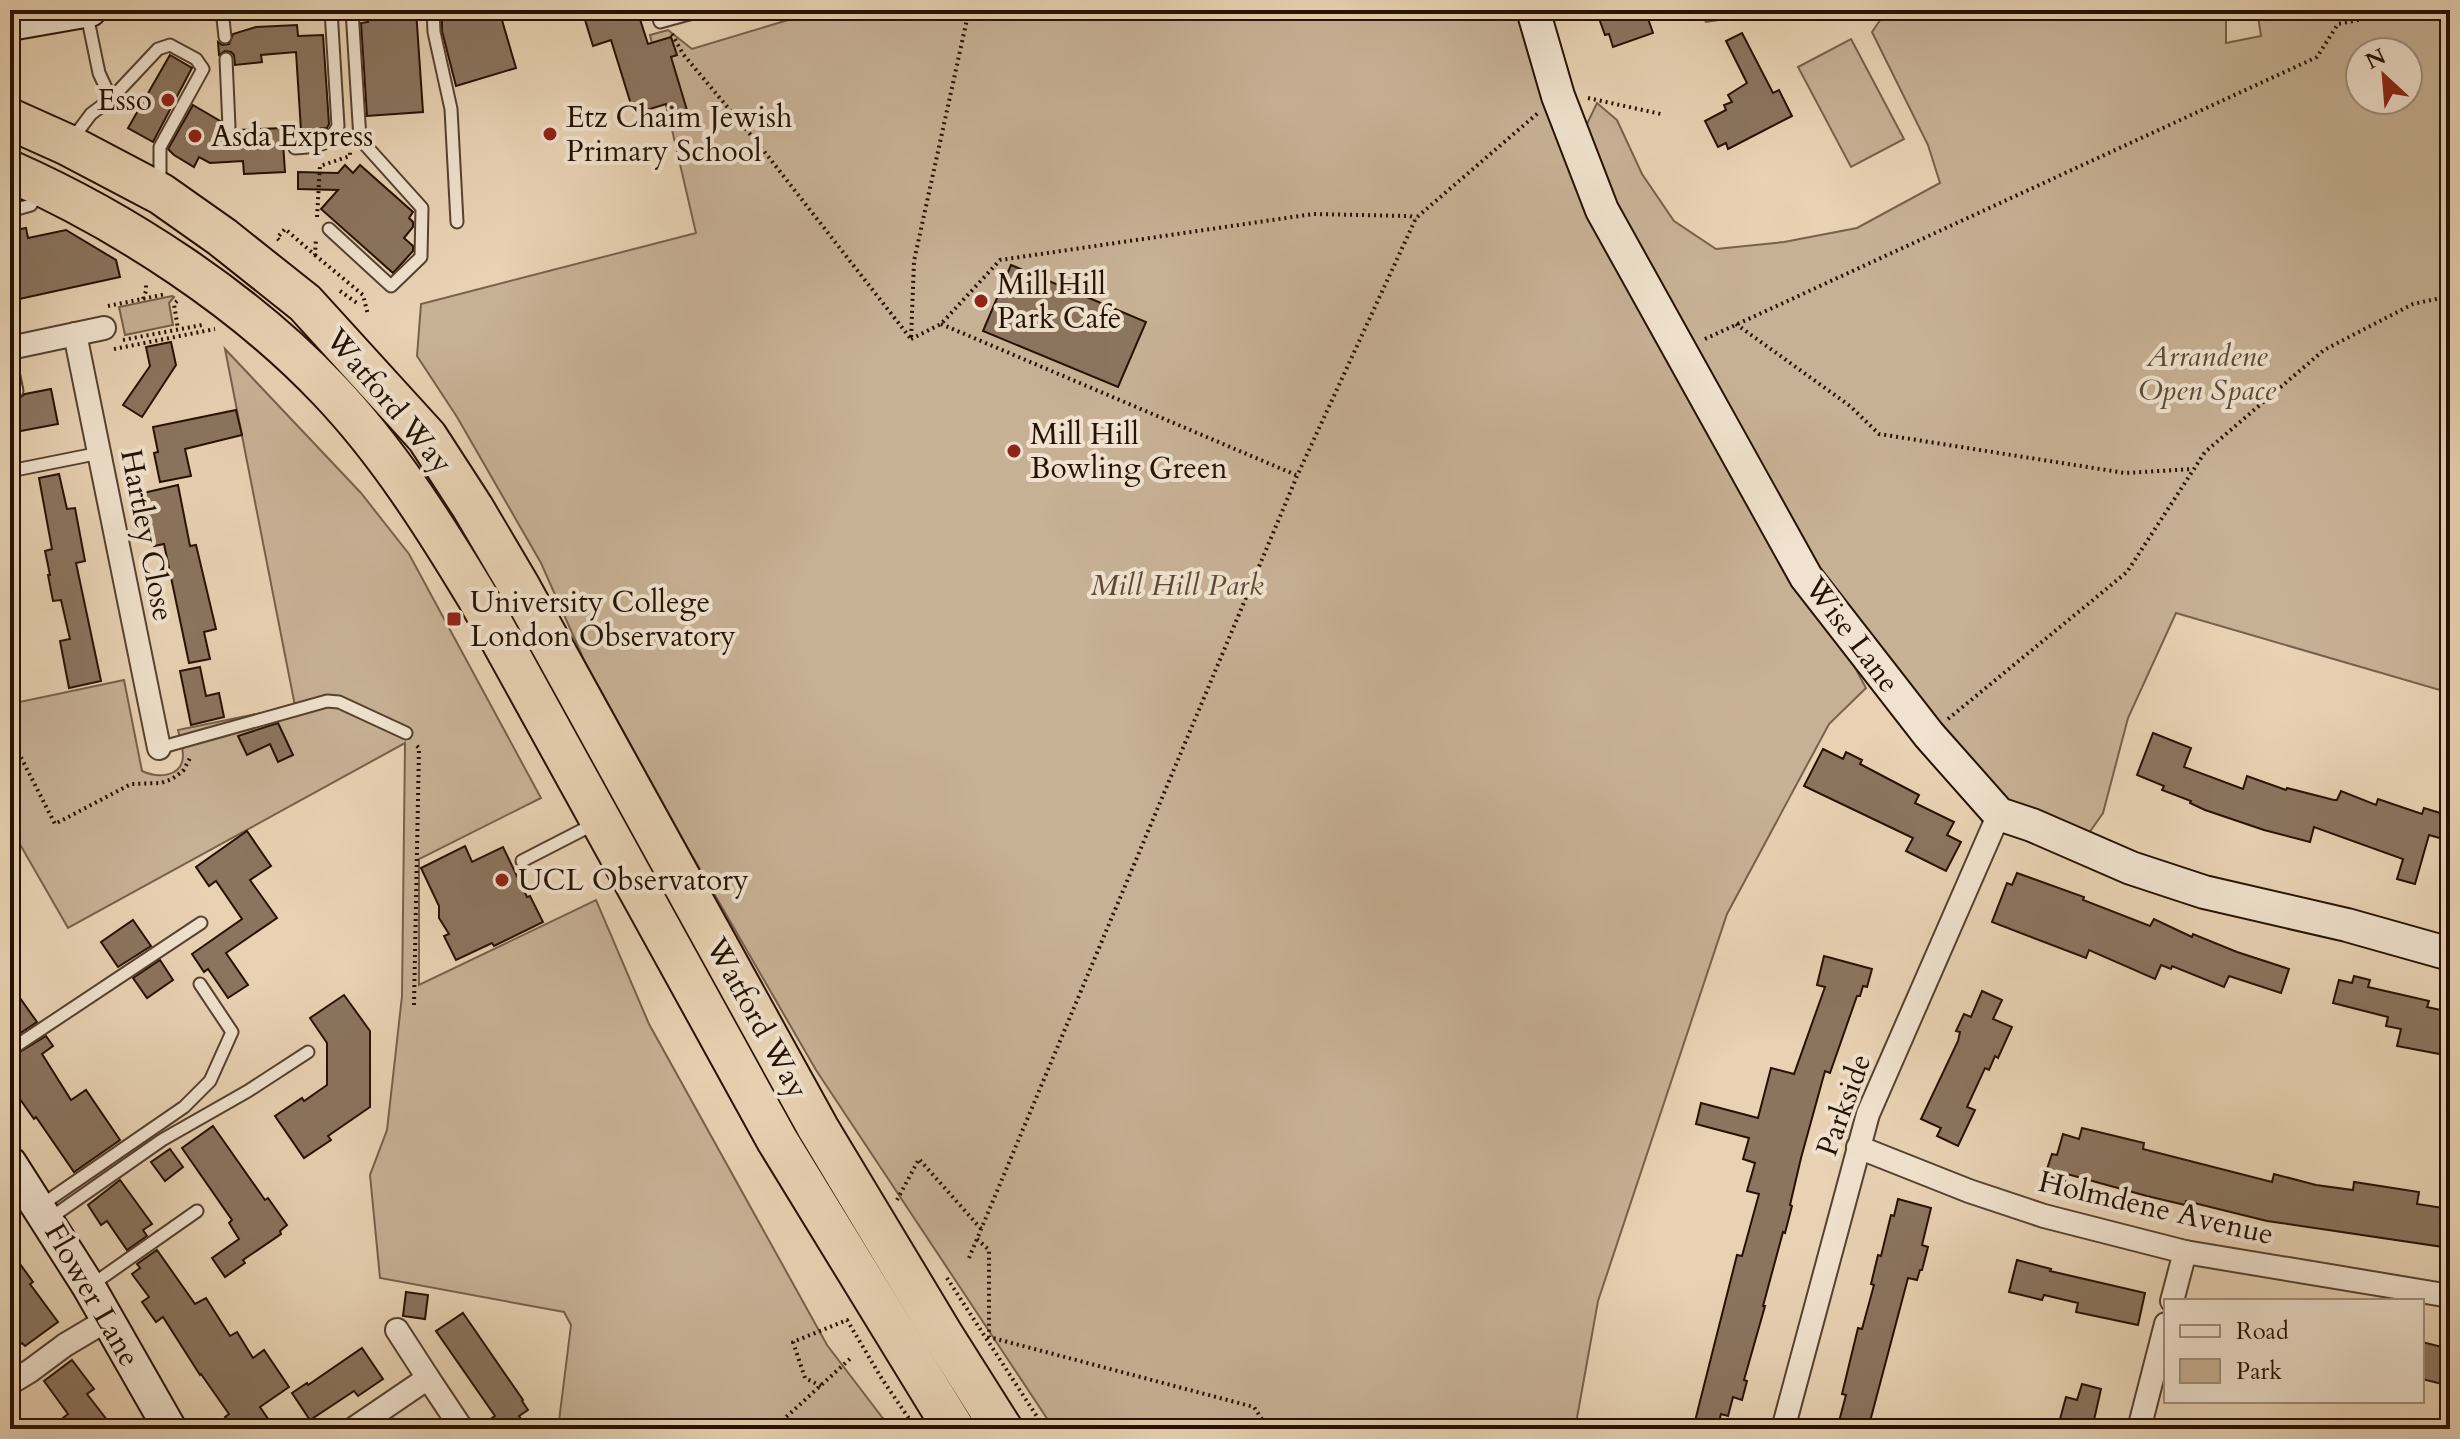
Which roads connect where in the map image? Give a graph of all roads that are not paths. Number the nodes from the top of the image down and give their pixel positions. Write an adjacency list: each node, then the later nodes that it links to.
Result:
1 (88, 10): 9 (street); 12 (lane)
2 (222, 10): 10 (lane)
3 (331, 10): 16 (lane)
4 (352, 10): 21 (lane)
5 (433, 10): 20 (lane)
6 (656, 10): 7 (lane)
7 (704, 10)
8 (1533, 10): 31 (street, Wise Lane)
9 (10, 24)
10 (225, 37)
11 (226, 59): 14 (lane)
12 (111, 99): 15 (lane); 18 (lane)
13 (10, 119): 15 (highway, Watford Way)
14 (229, 127)
15 (68, 145): 18 (highway, Watford Way)
16 (295, 148)
17 (26, 178): 19 (lane); 32 (highway, Watford Way)
18 (161, 194): 56 (highway, Watford Way)
19 (10, 211)
20 (457, 222)
21 (329, 229)
22 (113, 324): 23 (street)
23 (75, 334): 24 (street); 27 (street, Hartley Close)
24 (10, 348)
25 (10, 357): 26 (lane)
26 (17, 391)
27 (100, 453): 28 (lane); 30 (street, Hartley Close)
28 (10, 471)
29 (406, 733): 30 (lane)
30 (159, 748)
31 (1999, 814): 35 (street, Wise Lane); 39 (street, Parkside)
32 (600, 821): 33 (lane); 55 (highway, Watford Way)
33 (522, 861)
34 (201, 923): 37 (lane)
35 (2450, 954)
36 (200, 984): 42 (lane)
37 (10, 1050)
38 (308, 1052): 42 (lane)
39 (1858, 1147): 43 (street, Holmdene Avenue); 57 (street, Parkside)
40 (10, 1163): 42 (street, Flower Lane)
41 (197, 1211): 44 (lane)
42 (44, 1213): 44 (street, Flower Lane)
43 (2185, 1252): 45 (street, Holmdene Avenue); 46 (street)
44 (89, 1287): 47 (street, Flower Lane)
45 (2450, 1296)
46 (2173, 1299)
47 (107, 1320): 51 (street); 52 (street, Flower Lane)
48 (397, 1330): 50 (street)
49 (2164, 1332): 58 (street)
50 (428, 1378): 53 (street); 54 (street)
51 (10, 1383)
52 (170, 1429)
53 (353, 1429)
54 (462, 1429)
55 (954, 1429)
56 (1002, 1429)
57 (1783, 1429)
58 (2139, 1429)

